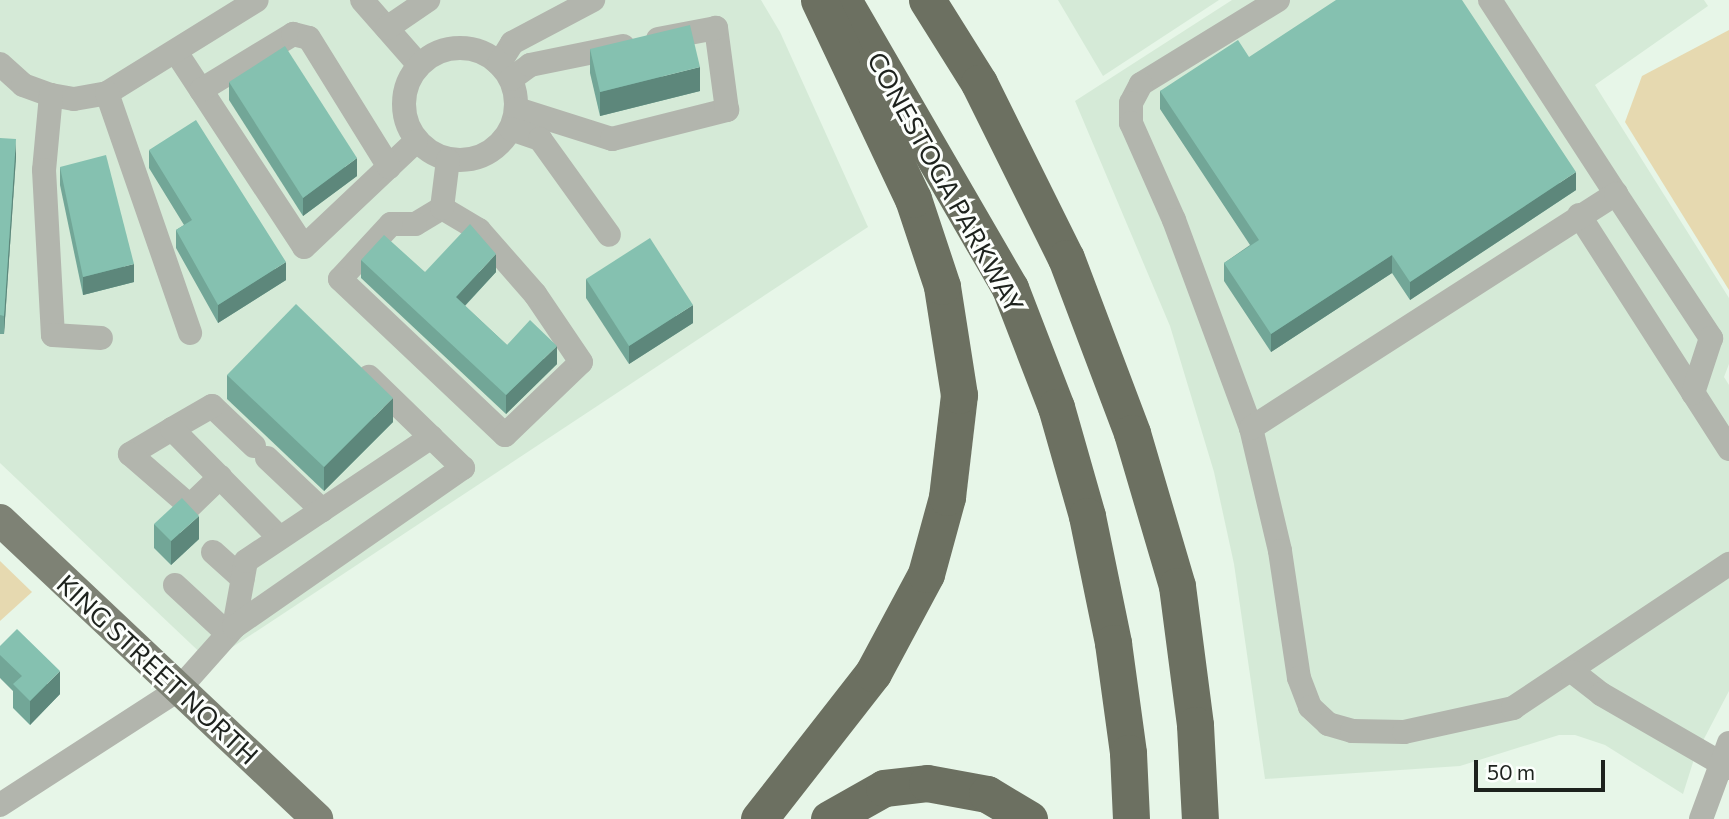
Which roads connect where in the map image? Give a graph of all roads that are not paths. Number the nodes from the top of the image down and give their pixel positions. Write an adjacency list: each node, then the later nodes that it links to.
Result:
1 (257, 0): 11 (street)
2 (362, 0): 10 (street)
3 (428, 0): 10 (street)
4 (593, 0): 13 (street)
5 (819, 0): 48 (highway)
6 (843, 0): 51 (highway, CONESTOGA PARKWAY)
7 (927, 0): 52 (highway)
8 (1278, 0): 30 (street)
9 (1490, 0): 22 (street)
10 (387, 28): 12 (street)
11 (176, 52): 15 (street); 16 (street)
12 (419, 65): 13 (street); 19 (street)
13 (505, 72): 18 (street); 18 (street)
14 (4, 75): 17 (street)
15 (201, 90): 21 (street); 21 (street)
16 (107, 93): 17 (street); 26 (street)
17 (51, 95): 27 (street)
18 (514, 119): 20 (street); 25 (street)
19 (416, 141): 20 (street); 21 (street)
20 (447, 160): 23 (street)
21 (388, 167)
22 (1616, 194): 24 (street); 29 (street)
23 (442, 208): 23 (street)
24 (1579, 215): 29 (street); 30 (street)
25 (608, 236)
26 (190, 333)
27 (101, 338)
28 (352, 360): 32 (street)
29 (1693, 393): 33 (street)
30 (1251, 428): 43 (street)
31 (172, 429): 34 (street); 34 (street); 35 (street)
32 (431, 437): 35 (street); 42 (street)
33 (1729, 449)
34 (220, 477): 37 (street)
35 (322, 510): 37 (street)
36 (0, 520): 44 (main road, KING STREET NORTH)
37 (280, 538): 40 (street)
38 (214, 552): 40 (street)
39 (1729, 564): 43 (street)
40 (243, 579): 42 (street)
41 (175, 585): 42 (street)
42 (231, 631): 44 (street)
43 (1573, 672): 45 (street)
44 (179, 689): 46 (street); 47 (main road, KING STREET NORTH)
45 (1726, 757): 53 (street)
46 (0, 805)
47 (317, 819)
48 (759, 819)
49 (828, 819): 50 (highway)
50 (1029, 819)
51 (1131, 819)
52 (1200, 819)
53 (1701, 819)

